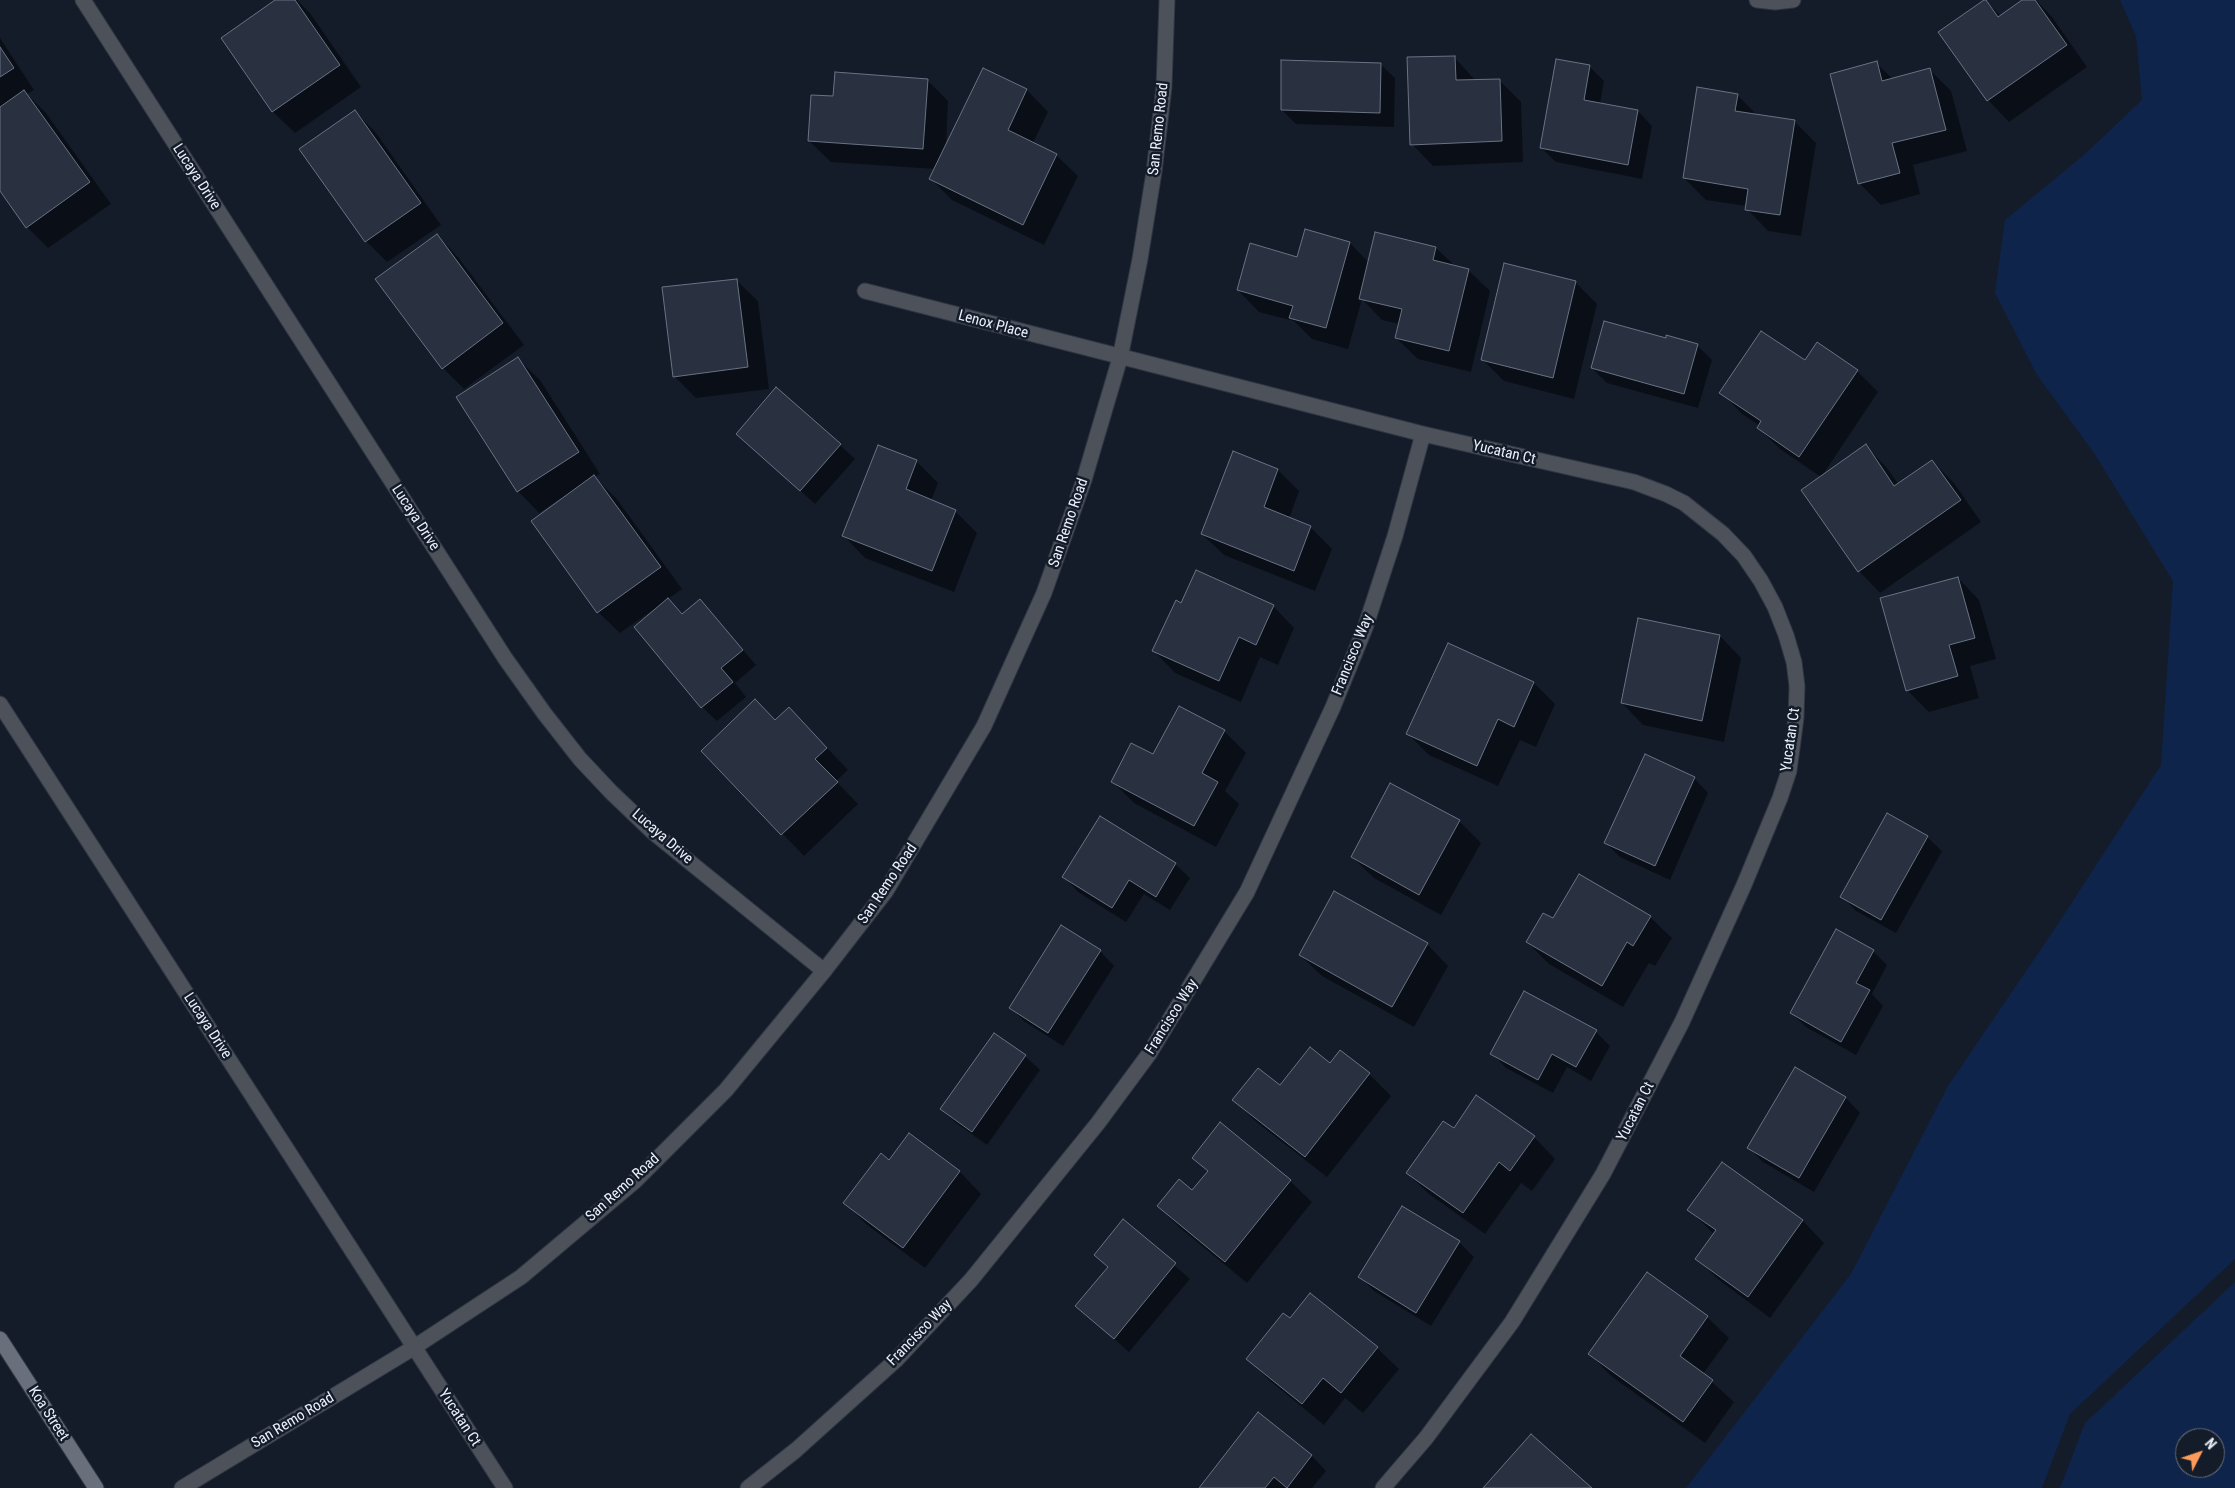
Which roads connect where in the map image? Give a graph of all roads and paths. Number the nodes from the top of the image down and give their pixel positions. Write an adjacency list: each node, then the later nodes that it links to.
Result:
1 (83, 0): 9 (street, Lucaya Drive)
2 (1167, 0): 6 (street, San Remo Road)
3 (1757, 0): 4 (street)
4 (1792, 0)
5 (865, 292): 6 (street, Lenox Place)
6 (1120, 358): 7 (street, Yucatan Ct); 9 (street, San Remo Road)
7 (1423, 434): 15 (street, Francisco Way); 16 (street, Yucatan Ct)
8 (0, 704): 11 (street, Lucaya Drive)
9 (824, 970): 11 (street, San Remo Road)
10 (0, 1340): 12 (main road, Koa Street)
11 (413, 1348): 13 (street, San Remo Road); 14 (street, Yucatan Ct)
12 (96, 1488)
13 (182, 1488)
14 (505, 1488)
15 (748, 1488)
16 (1383, 1488)

